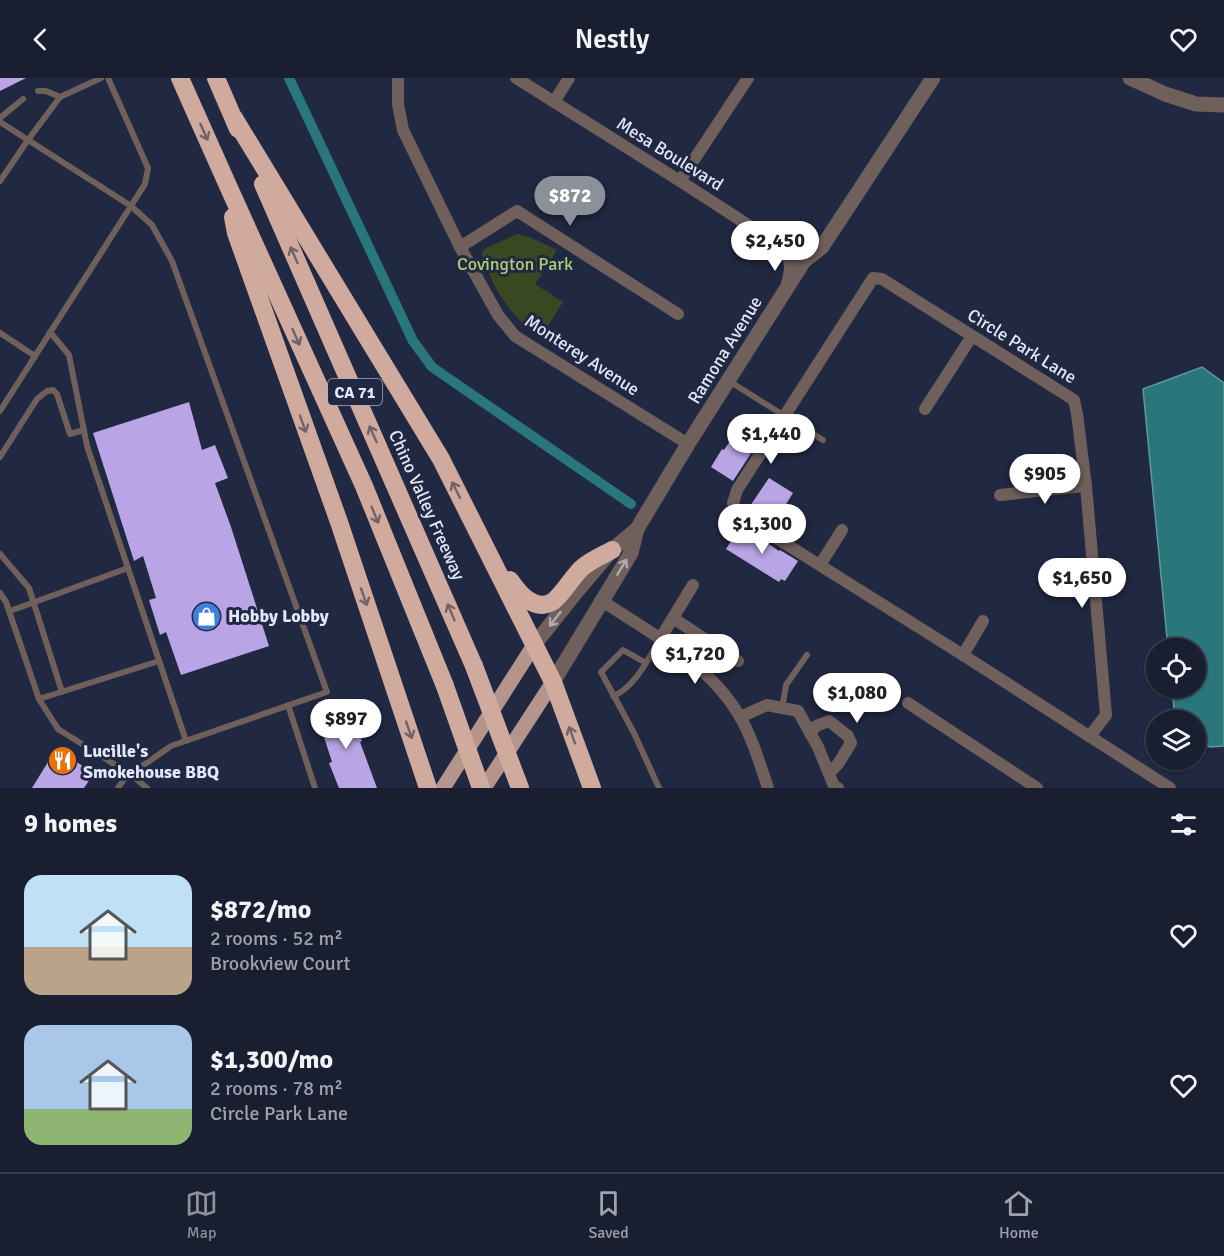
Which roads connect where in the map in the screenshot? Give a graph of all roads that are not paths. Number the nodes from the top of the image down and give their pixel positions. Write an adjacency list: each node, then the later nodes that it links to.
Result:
1 (101, 78): 12 (lane)
2 (108, 78): 22 (lane)
3 (180, 78): 21 (highway, CA 71, one-way to 21)
4 (216, 78): 16 (highway, Chino Valley Freeway / CA 71)
5 (398, 78): 23 (street, Monterey Avenue)
6 (516, 78): 14 (street, Mesa Boulevard)
7 (569, 78): 14 (street)
8 (748, 78): 20 (street)
9 (933, 78): 25 (street, Ramona Avenue)
10 (1130, 78): 15 (street)
11 (38, 91): 12 (lane)
12 (60, 98): 18 (lane)
13 (23, 99): 17 (lane)
14 (554, 102): 20 (street, Mesa Boulevard)
15 (1224, 105)
16 (234, 118): 45 (highway, one-way to 16); 83 (highway, Chino Valley Freeway / CA 71, one-way to 16, bridge)
17 (0, 120): 18 (lane)
18 (28, 140): 19 (lane); 22 (lane)
19 (0, 181)
20 (680, 181): 24 (street, Mesa Boulevard)
21 (229, 188): 80 (highway, one-way to 80); 82 (highway, CA 71, one-way to 82, bridge)
22 (131, 206): 28 (lane); 69 (lane)
23 (460, 247): 27 (street); 38 (street, Monterey Avenue)
24 (787, 250): 25 (street, Mesa Boulevard); 26 (street)
25 (804, 261): 26 (street, Ramona Avenue)
26 (784, 293): 32 (street, Ramona Avenue)
27 (678, 314)
28 (50, 332): 31 (lane); 36 (lane)
29 (0, 333): 31 (lane)
30 (972, 336): 33 (street); 35 (street, Circle Park Lane); 41 (street, Circle Park Lane)
31 (35, 356): 34 (lane)
32 (729, 381): 35 (lane); 38 (street, Ramona Avenue)
33 (925, 409)
34 (0, 411)
35 (784, 415): 37 (lane); 48 (street)
36 (84, 430): 39 (lane); 49 (lane)
37 (824, 440)
38 (688, 444): 43 (street, Ramona Avenue)
39 (3, 447): 40 (lane)
40 (0, 458)
41 (1086, 486): 42 (street); 73 (street, Circle Park Lane)
42 (1000, 495)
43 (637, 529): 46 (street, Ramona Avenue); 52 (street, Ramona Avenue, one-way to 43)
44 (842, 530): 48 (street)
45 (483, 542): 46 (highway); 58 (highway)
46 (612, 550): 58 (street, Ramona Avenue, one-way to 58)
47 (0, 554): 53 (lane)
48 (820, 565): 60 (street)
49 (128, 568): 53 (lane); 61 (lane)
50 (693, 585): 55 (street)
51 (0, 592): 54 (lane)
52 (602, 601): 57 (street); 64 (street, Ramona Avenue)
53 (34, 603): 54 (lane); 65 (lane)
54 (9, 611): 67 (lane)
55 (672, 618): 57 (street); 62 (street)
56 (983, 621): 60 (street)
57 (660, 639): 63 (lane); 71 (street)
58 (534, 645): 64 (highway); 81 (main road, Ramona Avenue)
59 (807, 655): 70 (lane)
60 (963, 655): 73 (street)
61 (159, 661): 65 (lane); 74 (lane)
62 (738, 661)
63 (646, 663): 66 (lane); 66 (lane)
64 (553, 682): 82 (main road, Ramona Avenue); 84 (highway, one-way to 64)
65 (63, 692): 67 (lane)
66 (613, 696): 85 (lane)
67 (39, 699): 76 (lane)
68 (908, 703): 88 (street)
69 (288, 705): 74 (lane); 79 (lane)
70 (782, 708): 71 (street); 72 (street)
71 (740, 717): 86 (street)
72 (810, 733): 75 (street); 75 (street)
73 (1090, 736): 89 (street)
74 (186, 741): 76 (lane)
75 (829, 773): 87 (street)
76 (130, 774): 77 (lane); 78 (lane)
77 (118, 788)
78 (147, 788)
79 (315, 788)
80 (428, 788)
81 (443, 788)
82 (483, 788)
83 (520, 788)
84 (592, 788)
85 (659, 788)
86 (768, 788)
87 (838, 788)
88 (1037, 788)
89 (1170, 788)

